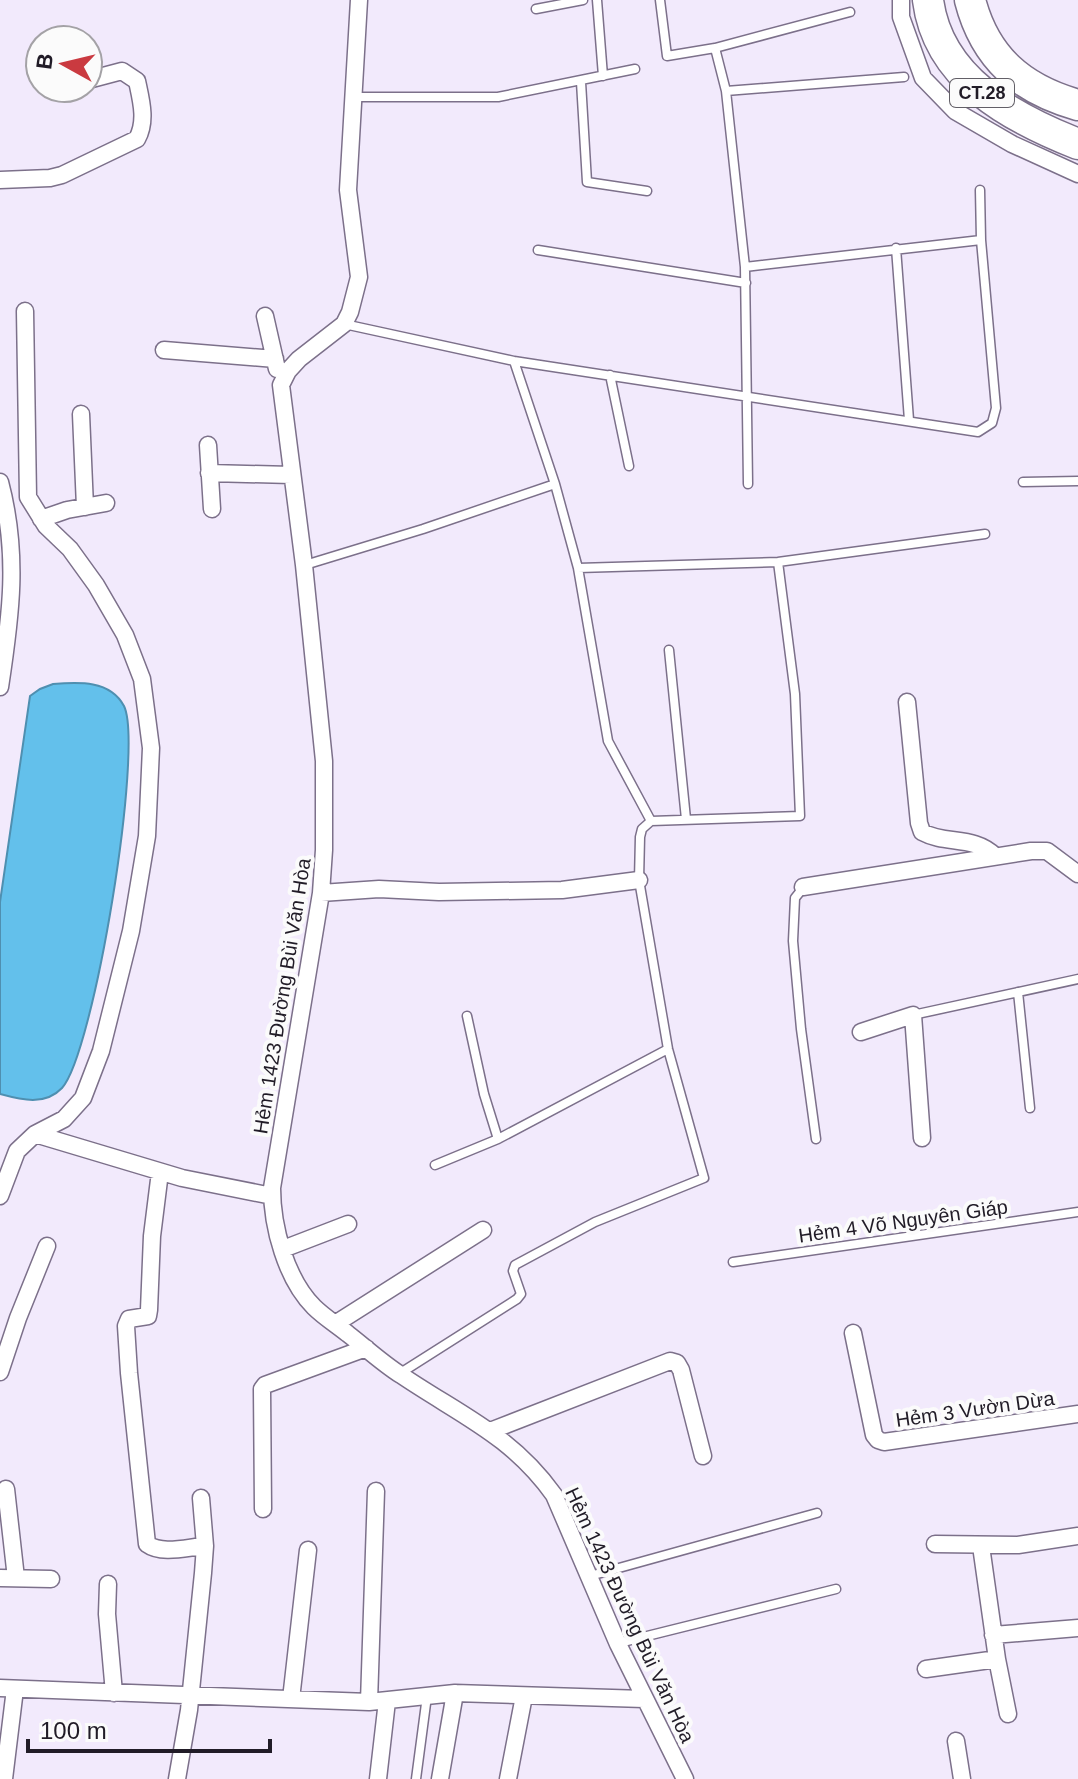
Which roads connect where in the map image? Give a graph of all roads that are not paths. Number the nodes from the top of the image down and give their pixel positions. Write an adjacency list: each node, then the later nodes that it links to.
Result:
1 (359, 0): 17 (street)
2 (583, 0): 8 (lane)
3 (597, 0): 13 (lane)
4 (660, 0): 10 (lane)
5 (901, 0): 20 (street)
6 (928, 0): 19 (highway, CT.28)
7 (970, 0): 18 (highway, CT.28)
8 (536, 9)
9 (850, 12): 10 (lane)
10 (715, 48): 16 (lane)
11 (635, 69): 13 (lane)
12 (104, 76): 21 (street)
13 (603, 76): 15 (lane)
14 (904, 77): 16 (lane)
15 (581, 82): 17 (lane); 23 (lane)
16 (726, 91): 27 (lane)
17 (352, 97): 31 (street)
18 (1078, 105)
19 (1078, 144)
20 (1078, 174)
21 (0, 180)
22 (980, 190): 24 (lane)
23 (647, 191)
24 (981, 240): 25 (lane); 39 (lane)
25 (896, 248): 27 (lane); 39 (lane)
26 (538, 250): 28 (lane)
27 (745, 267): 28 (lane)
28 (746, 283): 37 (lane)
29 (25, 311): 52 (street)
30 (265, 316): 33 (street, Hẻm 1423 Đường Bùi Văn Hòa)
31 (344, 324): 34 (lane); 36 (street)
32 (164, 350): 33 (street)
33 (275, 359): 36 (street, Hẻm 1423 Đường Bùi Văn Hòa)
34 (514, 361): 35 (lane); 47 (lane)
35 (610, 375): 37 (lane); 41 (lane)
36 (281, 385): 43 (street, Hẻm 1423 Đường Bùi Văn Hòa)
37 (748, 395): 39 (lane); 48 (lane)
38 (81, 414): 50 (street)
39 (909, 420)
40 (208, 445): 42 (street)
41 (629, 466)
42 (209, 473): 43 (street); 51 (street)
43 (291, 475): 55 (street, Hẻm 1423 Đường Bùi Văn Hòa)
44 (1078, 481): 46 (lane)
45 (0, 482): 58 (street)
46 (1023, 482)
47 (555, 484): 55 (lane); 56 (lane)
48 (748, 484)
49 (106, 503): 50 (street)
50 (85, 507): 52 (street)
51 (212, 509)
52 (41, 519): 74 (street)
53 (985, 534): 54 (lane)
54 (778, 562): 56 (lane); 60 (lane)
55 (304, 565): 66 (street, Hẻm 1423 Đường Bùi Văn Hòa)
56 (578, 568): 61 (lane)
57 (669, 650): 60 (lane)
58 (0, 687)
59 (907, 702): 62 (street)
60 (686, 819): 61 (lane)
61 (651, 821): 64 (lane)
62 (995, 856): 63 (street); 65 (street)
63 (1078, 874)
64 (639, 880): 66 (street); 72 (lane)
65 (803, 887): 77 (lane)
66 (321, 893): 81 (street, Hẻm 1423 Đường Bùi Văn Hòa)
67 (1078, 979): 68 (lane)
68 (1018, 992): 69 (lane); 73 (lane)
69 (913, 1015): 71 (street); 75 (street)
70 (467, 1016): 76 (lane)
71 (861, 1032)
72 (668, 1049): 76 (lane); 92 (lane)
73 (1030, 1108)
74 (35, 1134): 79 (street); 80 (street)
75 (922, 1138)
76 (498, 1139): 78 (lane)
77 (816, 1139)
78 (435, 1165)
79 (160, 1172): 81 (street); 103 (street)
80 (0, 1196)
81 (272, 1196): 86 (street, Hẻm 1423 Đường Bùi Văn Hòa)
82 (1078, 1212): 87 (lane, Hẻm 4 Võ Nguyên Giáp)
83 (348, 1224): 86 (street)
84 (483, 1230): 88 (street)
85 (47, 1246): 91 (street)
86 (283, 1249): 88 (street, Hẻm 1423 Đường Bùi Văn Hòa)
87 (733, 1262)
88 (335, 1324): 90 (street, Hẻm 1423 Đường Bùi Văn Hòa)
89 (853, 1333): 93 (street, Hẻm 3 Vườn Dừa)
90 (366, 1348): 92 (street, Hẻm 1423 Đường Bùi Văn Hòa); 99 (street)
91 (0, 1372)
92 (399, 1374): 94 (street, Hẻm 1423 Đường Bùi Văn Hòa)
93 (1078, 1414)
94 (490, 1431): 95 (street); 106 (street, Hẻm 1423 Đường Bùi Văn Hòa)
95 (703, 1456)
96 (6, 1489): 107 (street)
97 (376, 1491): 125 (street)
98 (201, 1498): 103 (street)
99 (263, 1509)
100 (817, 1513): 106 (lane)
101 (1078, 1536): 104 (street)
102 (935, 1544): 104 (street)
103 (205, 1546): 118 (street)
104 (981, 1546): 112 (street)
105 (308, 1550): 122 (street)
106 (589, 1576): 113 (street, Hẻm 1423 Đường Bùi Văn Hòa)
107 (8, 1578): 108 (street)
108 (51, 1579)
109 (108, 1584): 117 (street)
110 (836, 1589): 113 (lane)
111 (1078, 1628): 112 (street)
112 (993, 1635): 114 (street)
113 (618, 1644): 123 (street, Hẻm 1423 Đường Bùi Văn Hòa)
114 (997, 1659): 115 (street); 126 (street)
115 (926, 1669)
116 (7, 1688): 117 (street); 128 (street)
117 (114, 1693): 118 (street)
118 (191, 1693): 122 (street); 129 (street)
119 (455, 1693): 120 (street); 121 (street); 132 (street)
120 (427, 1695): 124 (street); 131 (lane)
121 (524, 1696): 123 (street); 133 (street)
122 (291, 1699): 125 (street)
123 (644, 1699): 134 (street, Hẻm 1423 Đường Bùi Văn Hòa)
124 (387, 1701): 125 (street); 130 (street)
125 (369, 1702)
126 (1008, 1714)
127 (956, 1741): 135 (street)
128 (4, 1779)
129 (177, 1779)
130 (378, 1779)
131 (416, 1779)
132 (440, 1779)
133 (508, 1779)
134 (685, 1779)
135 (962, 1779)

